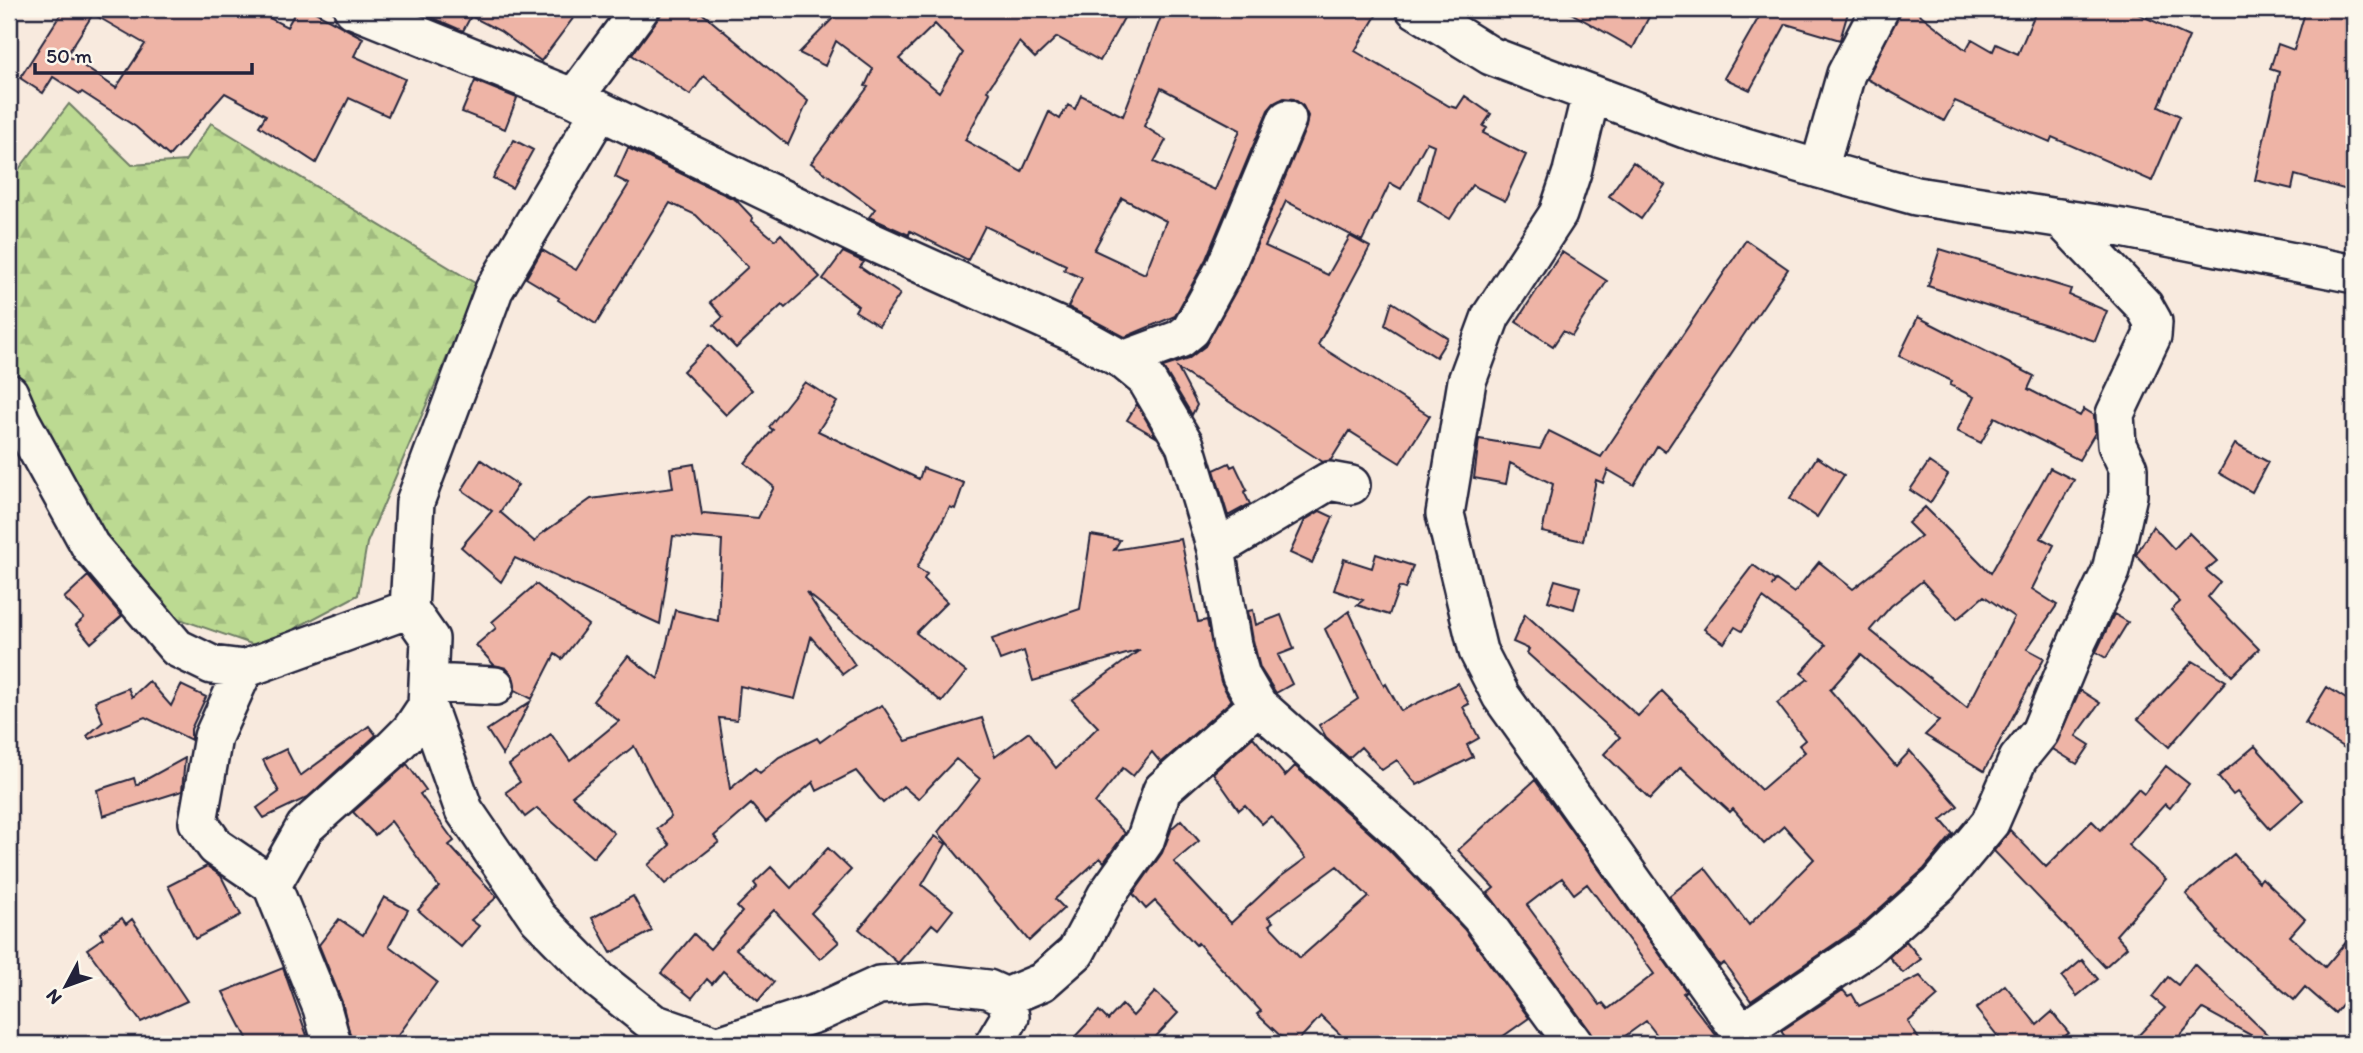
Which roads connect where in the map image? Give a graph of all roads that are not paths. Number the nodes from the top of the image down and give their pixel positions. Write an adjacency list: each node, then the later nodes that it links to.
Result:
1 (353, 9): 6 (street)
2 (640, 9): 6 (street)
3 (1415, 9): 5 (street)
4 (1880, 9): 8 (street)
5 (1591, 94): 8 (street); 22 (street)
6 (587, 105): 11 (street); 15 (street)
7 (1287, 120): 11 (street)
8 (1819, 169): 9 (street)
9 (2060, 218): 10 (street); 22 (street)
10 (2354, 274)
11 (1123, 360): 14 (street)
12 (9, 393): 16 (street)
13 (1351, 485): 14 (street)
14 (1216, 549): 19 (street)
15 (409, 610): 16 (street); 18 (street)
16 (244, 669): 20 (street)
17 (495, 686): 18 (street)
18 (428, 695): 20 (street); 24 (street)
19 (1258, 705): 21 (street); 27 (street)
20 (272, 885): 23 (street)
21 (1006, 997): 25 (street); 26 (street)
22 (1745, 1039)
23 (332, 1044)
24 (712, 1044)
25 (722, 1044)
26 (994, 1044)
27 (1574, 1044)

